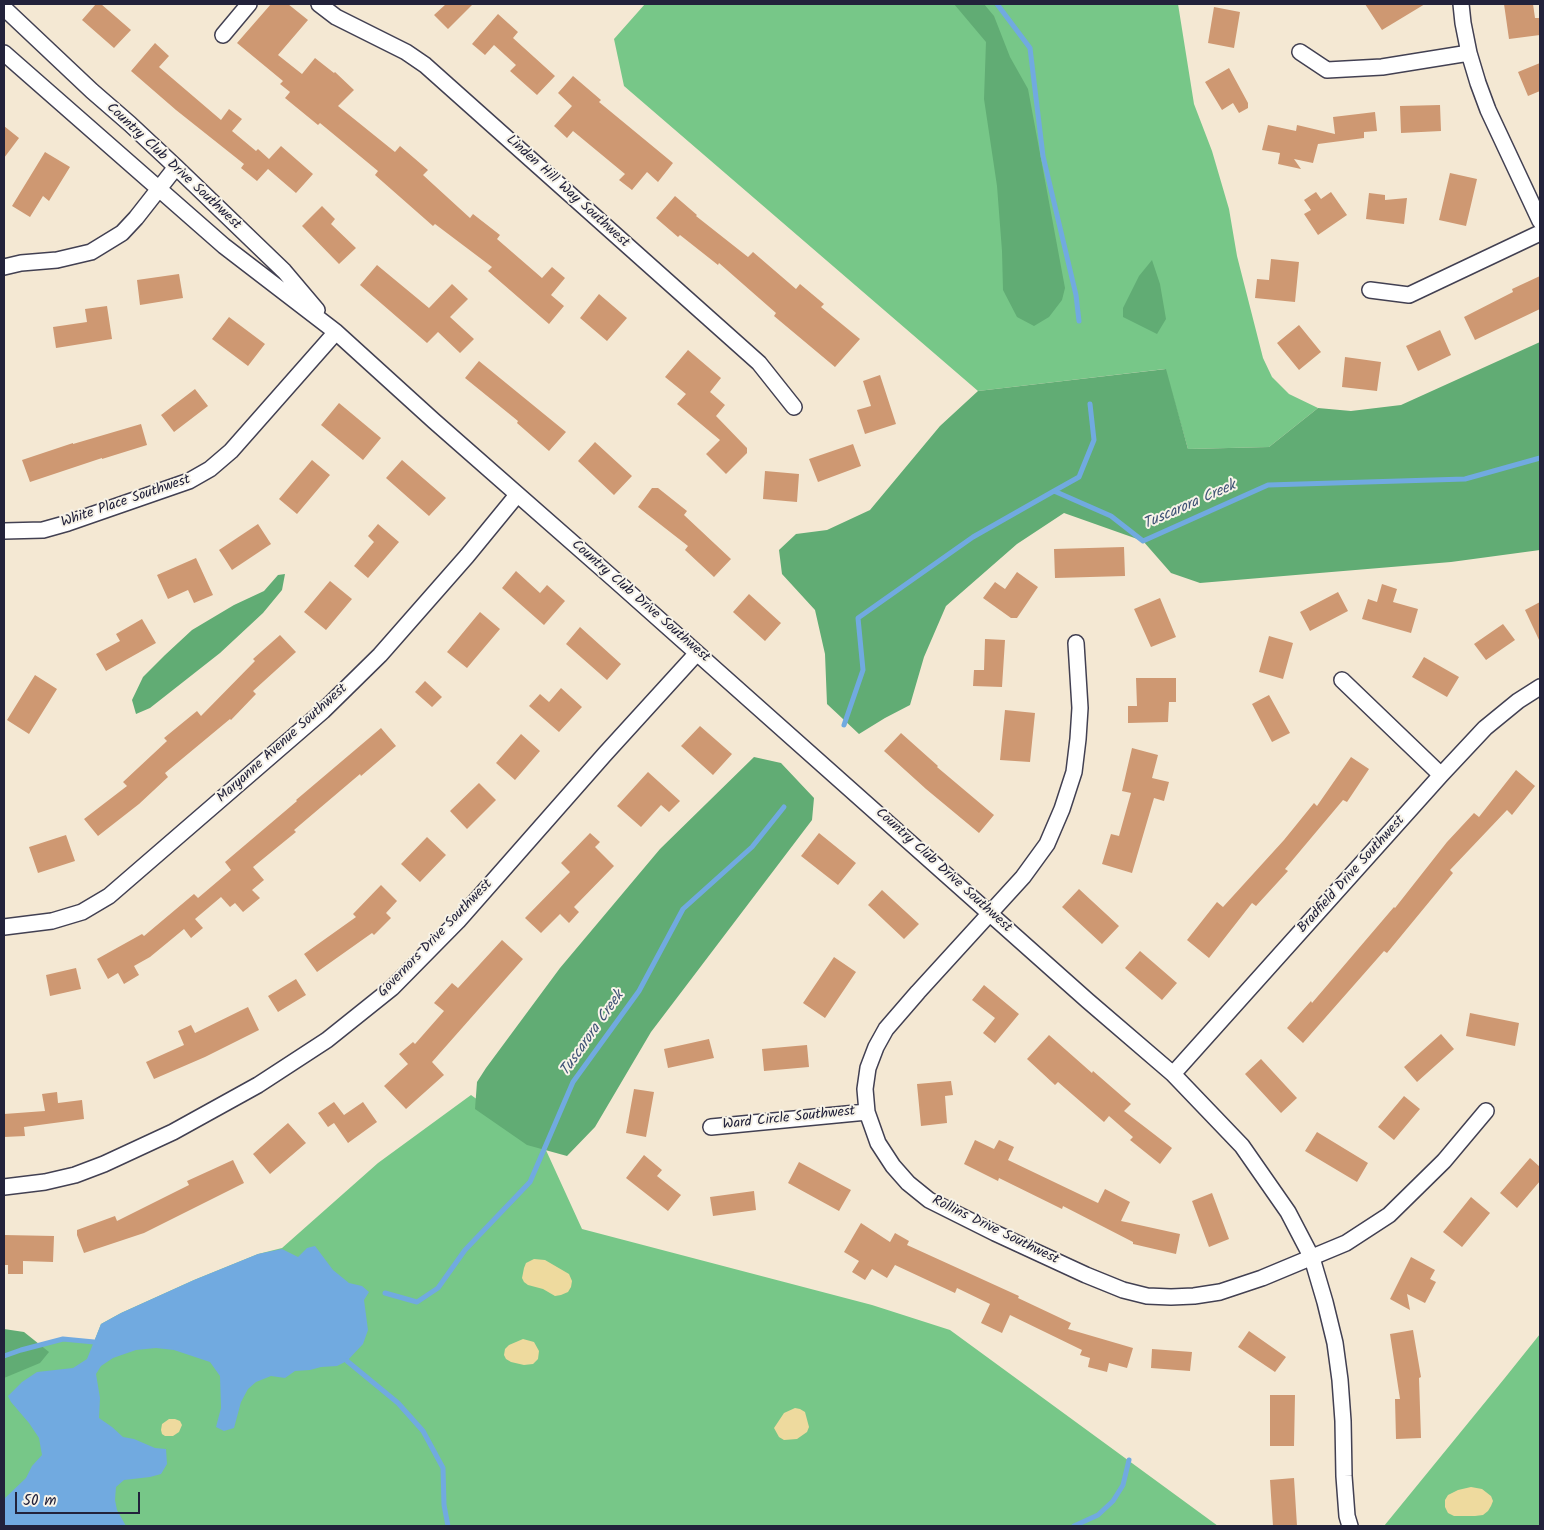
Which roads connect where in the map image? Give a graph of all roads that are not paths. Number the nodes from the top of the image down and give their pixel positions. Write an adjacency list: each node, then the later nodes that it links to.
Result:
1 (249, 4): 5 (street)
2 (319, 4): 16 (street, Linden Hill Way Southwest)
3 (1461, 4): 8 (street)
4 (4, 8): 9 (street, Country Club Drive Southwest)
5 (223, 34)
6 (1300, 52): 8 (street)
7 (4, 53): 10 (street, Country Club Drive Southwest)
8 (1469, 53): 11 (street)
9 (176, 167): 10 (street); 15 (street, Country Club Drive Southwest)
10 (158, 189): 13 (street); 15 (street, Country Club Drive Southwest)
11 (1540, 221)
12 (1540, 233): 14 (street)
13 (4, 267)
14 (1370, 290)
15 (336, 332): 17 (street, Country Club Drive Southwest); 18 (street, White Place Southwest)
16 (794, 408)
17 (517, 495): 20 (street, Country Club Drive Southwest); 25 (street, Maryanne Avenue Southwest)
18 (4, 531)
19 (1076, 643): 24 (street, Rollins Drive Southwest)
20 (697, 653): 24 (street, Country Club Drive Southwest); 30 (street, Governors Drive Southwest)
21 (1342, 680): 23 (street)
22 (1540, 686): 23 (street, Bradfield Drive Southwest)
23 (1441, 775): 26 (street, Bradfield Drive Southwest)
24 (991, 914): 26 (street, Country Club Drive Southwest); 28 (street, Rollins Drive Southwest)
25 (4, 927)
26 (1173, 1074): 31 (street, Country Club Drive Southwest)
27 (1486, 1110): 31 (street, Rollins Drive Southwest)
28 (867, 1112): 29 (street, Ward Circle Southwest); 31 (street, Rollins Drive Southwest)
29 (711, 1126)
30 (4, 1187)
31 (1312, 1258): 32 (street, Country Club Drive Southwest)
32 (1350, 1526)

